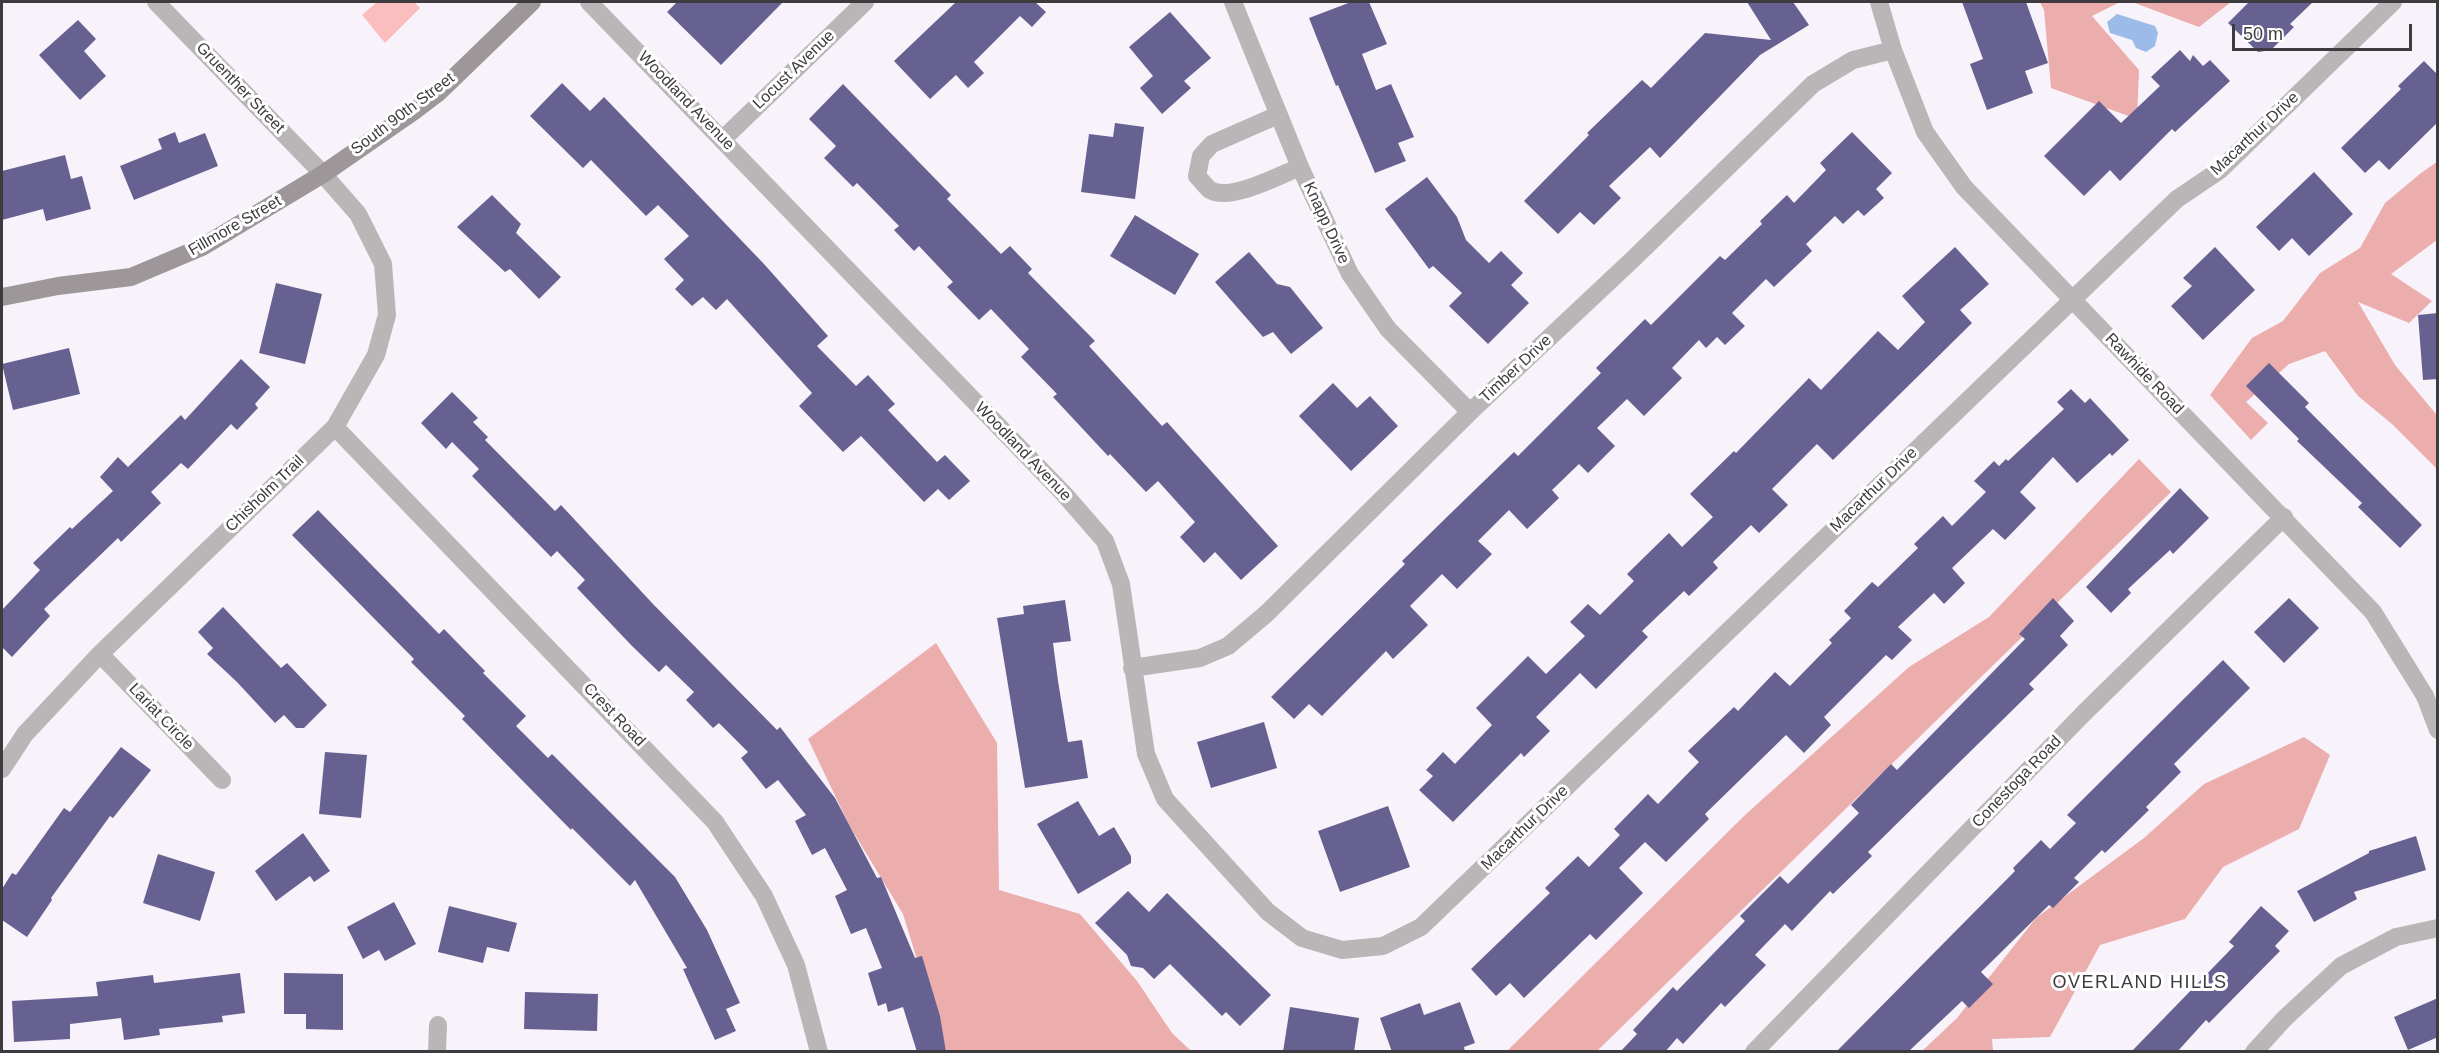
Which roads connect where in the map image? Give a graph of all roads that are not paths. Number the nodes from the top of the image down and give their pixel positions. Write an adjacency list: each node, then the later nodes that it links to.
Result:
1 (156, 2): 12 (street, Gruenther Street)
2 (532, 2): 12 (street, South 90th Street)
3 (589, 2): 10 (street, Woodland Avenue)
4 (865, 2): 10 (street, Locust Avenue)
5 (1233, 2): 9 (street, Knapp Drive)
6 (1879, 2): 8 (street, Rawhide Road)
7 (2393, 2): 14 (street, Macarthur Drive)
8 (1893, 50): 14 (street, Rawhide Road); 15 (street, Timber Drive)
9 (1278, 116): 11 (street, Knapp Drive); 11 (street)
10 (723, 139): 19 (street, Woodland Avenue)
11 (1300, 167): 15 (street, Knapp Drive)
12 (323, 174): 13 (street, Fillmore Street); 16 (street, Chisholm Trail)
13 (2, 297)
14 (2071, 300): 17 (street, Rawhide Road); 24 (street, Macarthur Drive)
15 (1470, 412): 19 (street, Timber Drive)
16 (335, 427): 18 (street, Chisholm Trail); 27 (street, Crest Road)
17 (2284, 517): 20 (street, Rawhide Road); 28 (street, Conestoga Road)
18 (100, 654): 21 (street, Chisholm Trail); 22 (street, Lariat Circle)
19 (1132, 668): 24 (street, Woodland Avenue)
20 (2438, 730)
21 (2, 769)
22 (222, 780)
23 (2438, 927): 29 (street)
24 (1342, 950)
25 (438, 1025): 26 (street)
26 (437, 1052)
27 (819, 1052)
28 (1754, 1052)
29 (2254, 1052)

